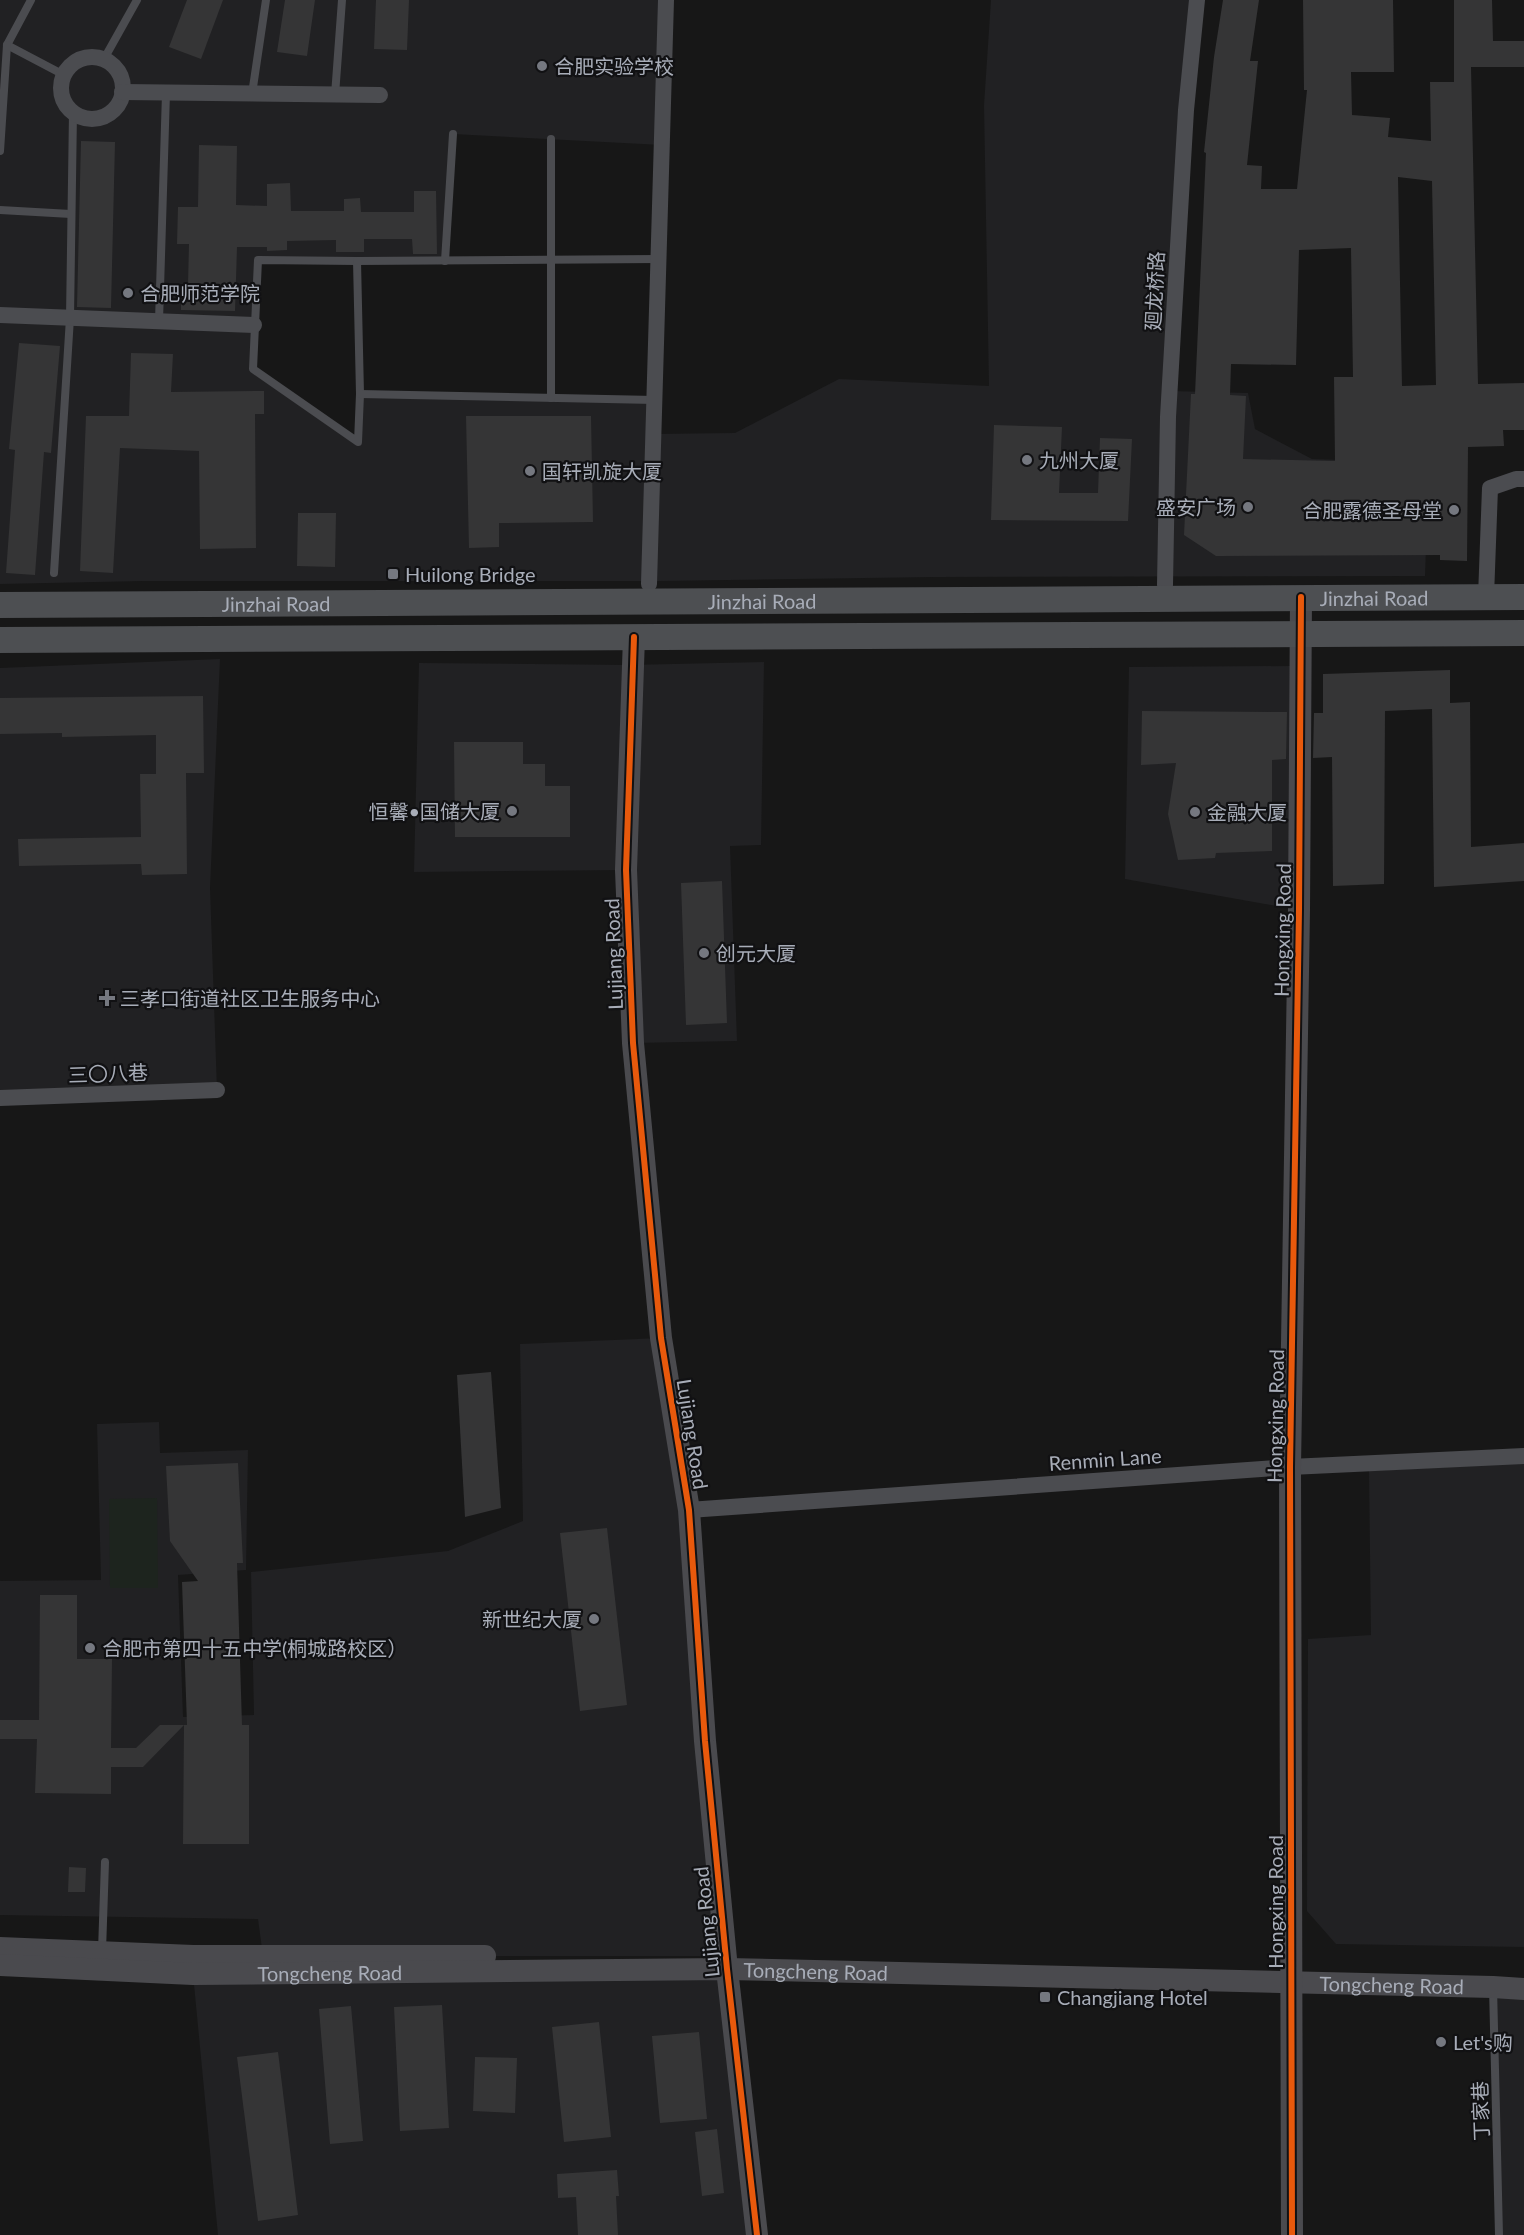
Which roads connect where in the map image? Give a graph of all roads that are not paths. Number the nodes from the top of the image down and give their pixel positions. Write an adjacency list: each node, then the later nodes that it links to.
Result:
1 (31, 0): 7 (lane)
2 (136, 0): 9 (lane)
3 (266, 0): 13 (lane)
4 (342, 0): 14 (lane)
5 (666, 0): 22 (street)
6 (1197, 0): 36 (street, 廻龙桥路)
7 (7, 45): 8 (lane); 10 (lane); 19 (lane)
8 (0, 53)
9 (104, 59): 10 (street); 11 (street)
10 (63, 75): 16 (street)
11 (122, 92): 12 (street); 16 (street)
12 (166, 93): 13 (street); 28 (lane)
13 (252, 94): 14 (street)
14 (335, 95): 15 (street)
15 (380, 95)
16 (73, 112): 21 (lane)
17 (453, 134): 25 (lane)
18 (551, 139): 23 (lane)
19 (0, 150)
20 (0, 210): 21 (lane)
21 (71, 214): 27 (lane)
22 (659, 259): 23 (lane); 32 (street)
23 (551, 260): 25 (lane); 31 (lane)
24 (357, 261): 25 (lane); 29 (lane); 30 (lane)
25 (445, 261)
26 (0, 315): 27 (street)
27 (70, 318): 28 (street); 34 (lane)
28 (159, 321): 29 (street)
29 (254, 325): 30 (lane)
30 (360, 394): 31 (lane)
31 (550, 398): 32 (lane)
32 (655, 400): 35 (street)
33 (1524, 479): 38 (street)
34 (54, 573)
35 (649, 584)
36 (1165, 585)
37 (1301, 597): 38 (main road, Jinzhai Road); 40 (main road, Jinzhai Road); 41 (street, Hongxing Road)
38 (1486, 597): 39 (main road, Jinzhai Road)
39 (1524, 597)
40 (0, 605)
41 (1301, 632): 42 (main road, Jinzhai Road); 43 (main road, Jinzhai Road); 48 (street, Hongxing Road)
42 (1524, 633)
43 (634, 637): 44 (main road, Jinzhai Road); 49 (street, Lujiang Road)
44 (0, 640)
45 (217, 1090): 46 (street, 三〇八巷)
46 (0, 1098)
47 (1524, 1456): 48 (street, Renmin Lane)
48 (1290, 1467): 49 (street, Renmin Lane); 55 (street, Hongxing Road)
49 (689, 1510): 53 (street, Lujiang Road)
50 (105, 1862): 52 (lane)
51 (0, 1948): 52 (street, Tongcheng Road)
52 (102, 1961): 53 (street, Tongcheng Road); 54 (street, Tongcheng Road)
53 (726, 1962): 55 (street, Tongcheng Road); 59 (street, Lujiang Road)
54 (0, 1965)
55 (1292, 1974): 56 (street, Tongcheng Road); 57 (street, Tongcheng Road); 60 (street, Hongxing Road)
56 (1524, 1975)
57 (1493, 1987): 58 (street, Tongcheng Road); 61 (lane, 丁家巷)
58 (1524, 1989)
59 (757, 2235)
60 (1292, 2235)
61 (1499, 2235)

